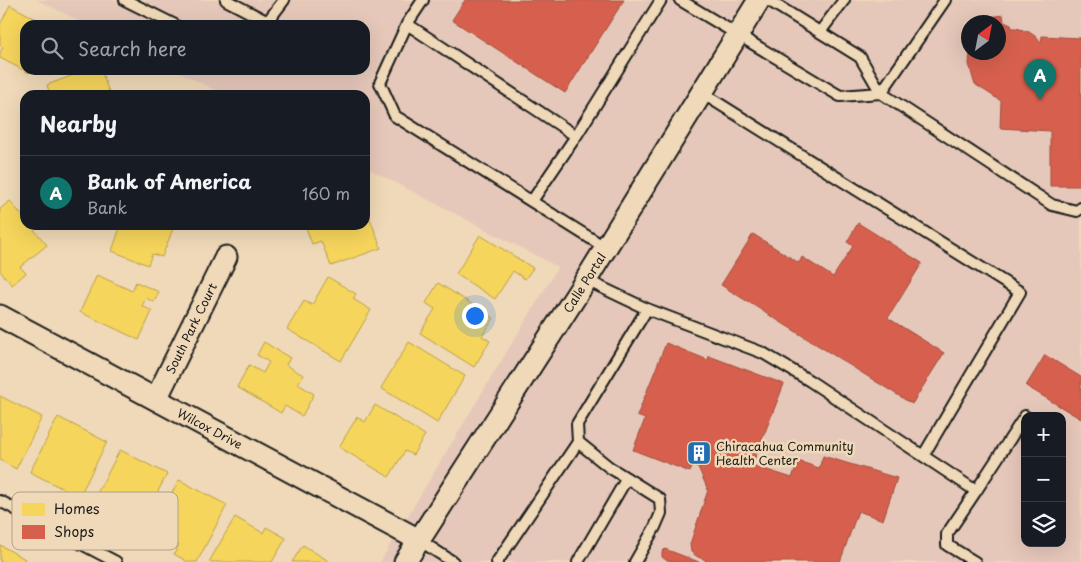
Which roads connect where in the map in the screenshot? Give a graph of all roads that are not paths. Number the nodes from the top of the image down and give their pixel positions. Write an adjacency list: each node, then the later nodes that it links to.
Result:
1 (125, 0): 11 (lane)
2 (226, 0): 12 (lane)
3 (284, 0): 13 (lane)
4 (423, 0): 14 (lane)
5 (661, 0): 19 (lane)
6 (680, 0): 16 (lane)
7 (759, 0): 16 (street, Calle Portal)
8 (768, 0): 15 (lane)
9 (844, 0): 15 (lane)
10 (945, 0): 17 (lane)
11 (165, 20)
12 (262, 20)
13 (269, 20)
14 (407, 24): 19 (lane); 20 (lane)
15 (820, 32): 17 (lane)
16 (738, 35): 17 (lane); 18 (street, Calle Portal)
17 (881, 93): 21 (lane)
18 (702, 94): 22 (street, Calle Portal); 30 (lane)
19 (576, 136): 20 (lane)
20 (532, 202): 22 (lane)
21 (1081, 208)
22 (606, 248): 24 (street, Calle Portal)
23 (226, 258): 27 (street, South Park Court)
24 (586, 280): 25 (lane); 35 (street, Calle Portal)
25 (647, 309): 29 (lane); 30 (lane)
26 (0, 316): 27 (street, Wilcox Drive)
27 (156, 398): 35 (street, Wilcox Drive)
28 (1021, 421): 32 (lane)
29 (578, 442): 31 (lane); 41 (lane)
30 (923, 456): 32 (lane)
31 (627, 478): 37 (lane); 42 (lane)
32 (976, 491): 43 (lane)
33 (0, 502): 34 (lane)
34 (12, 508)
35 (419, 540): 39 (street, Calle Portal); 40 (lane)
36 (93, 550): 38 (lane)
37 (583, 560)
38 (116, 562)
39 (405, 562)
40 (453, 562)
41 (497, 562)
42 (635, 562)
43 (975, 562)

